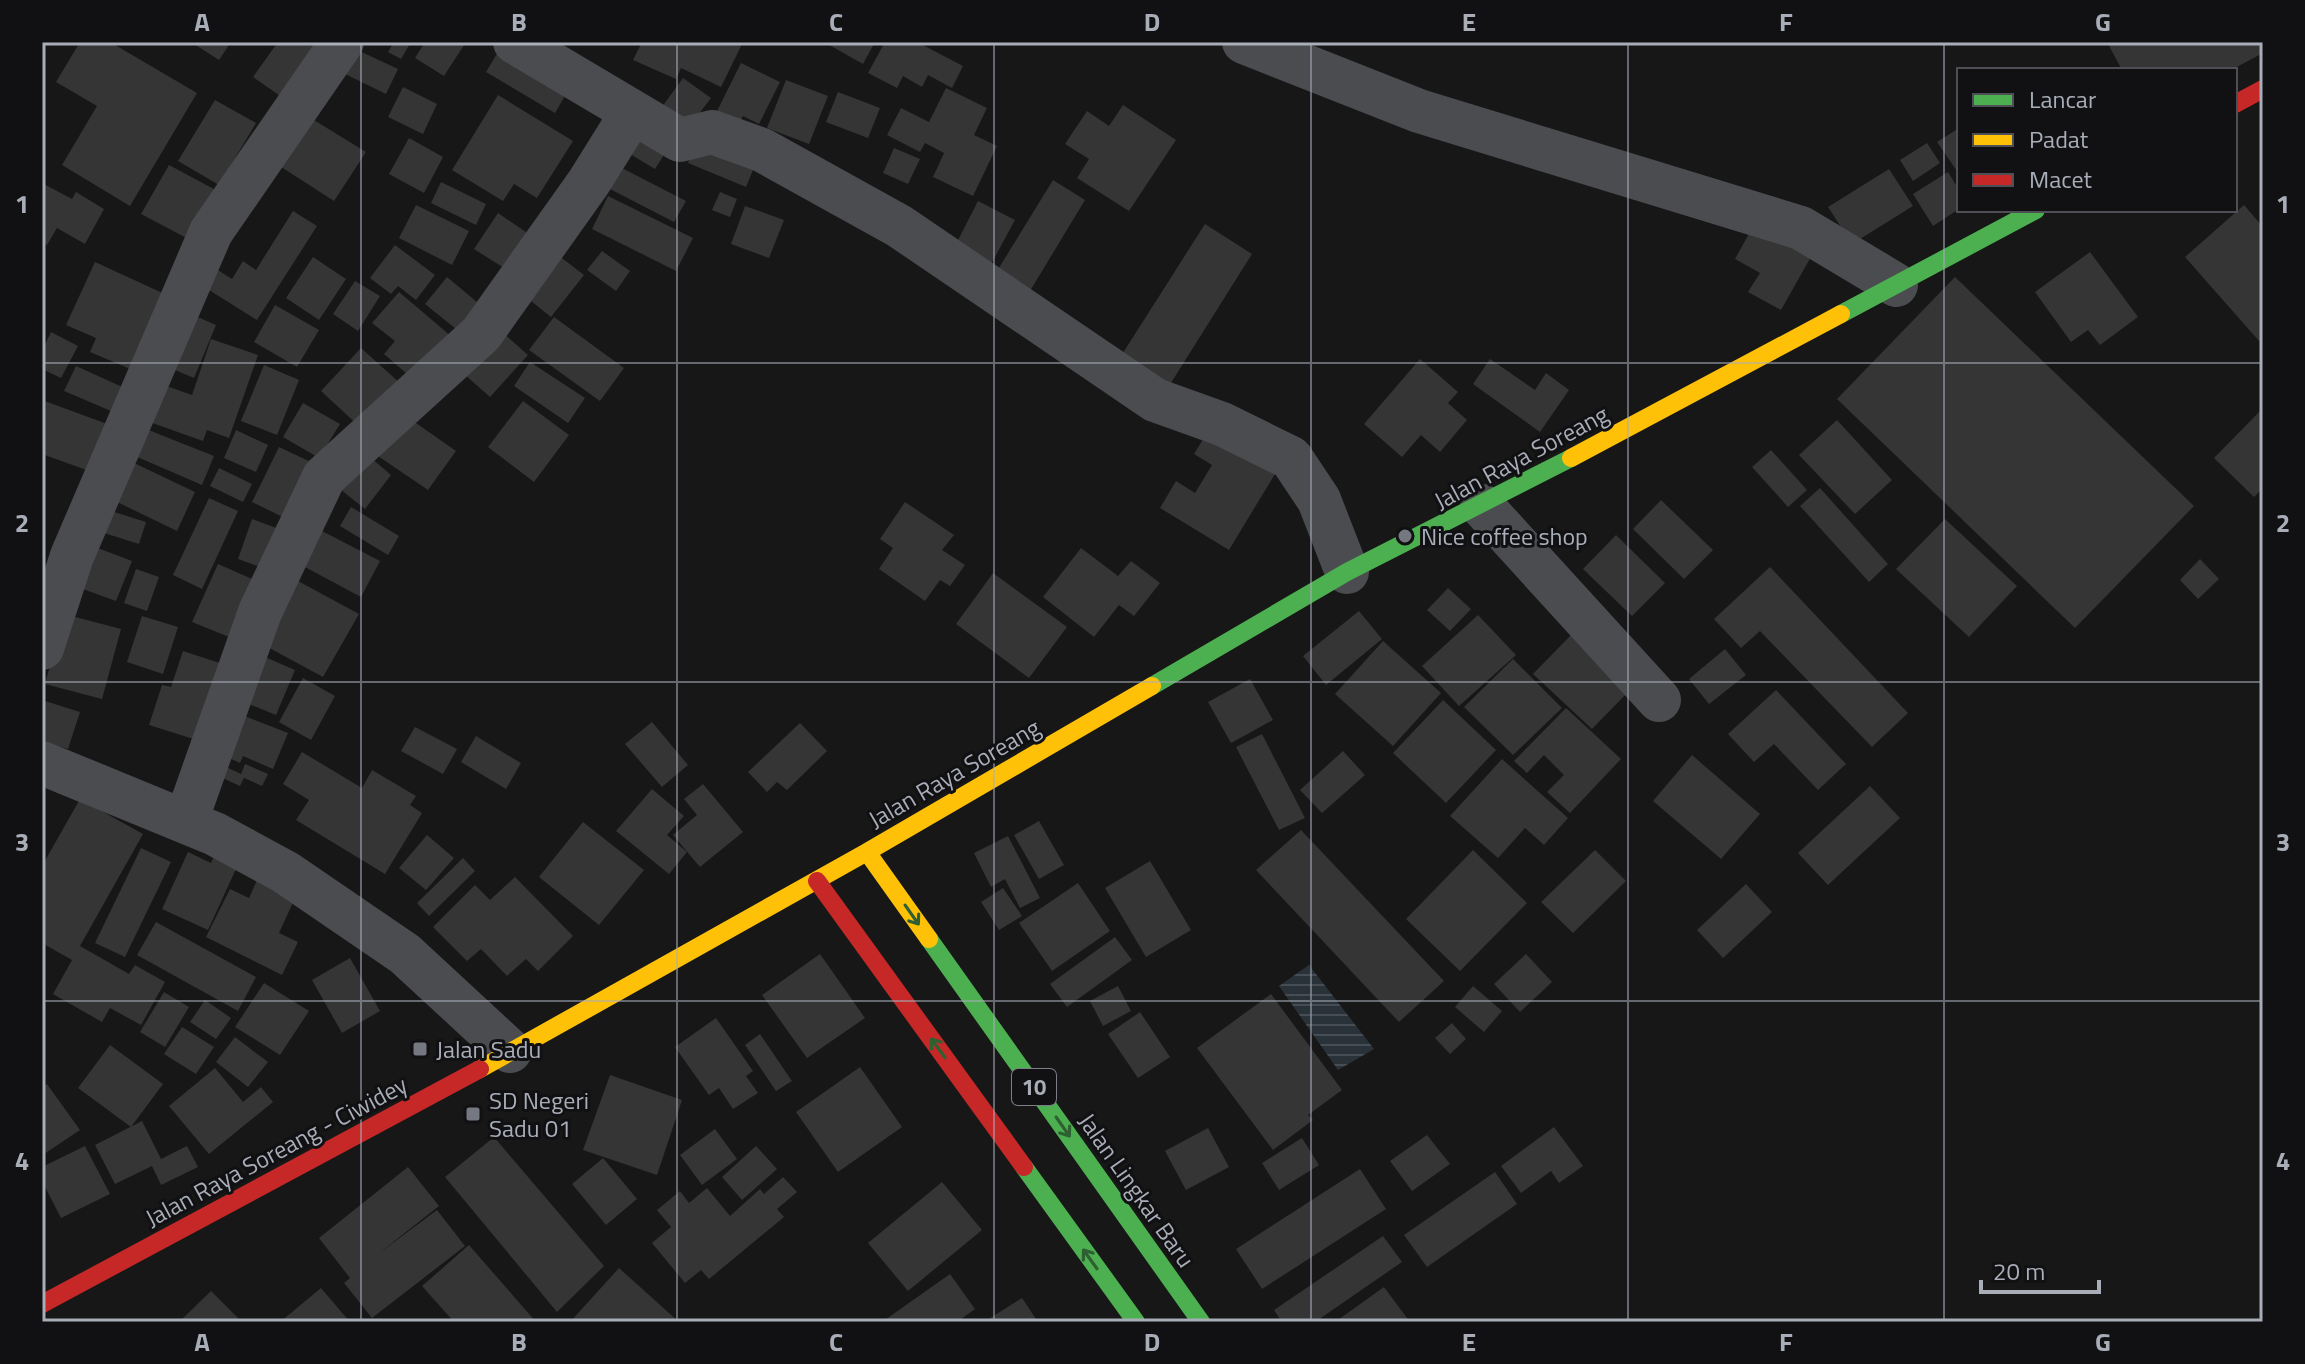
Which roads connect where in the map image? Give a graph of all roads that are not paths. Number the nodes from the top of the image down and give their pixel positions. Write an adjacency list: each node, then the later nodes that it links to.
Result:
1 (342, 42): 11 (street)
2 (515, 42): 6 (street)
3 (1244, 42): 8 (street)
4 (2263, 89): 5 (main road)
5 (2237, 103)
6 (632, 113): 10 (street); 14 (street)
7 (2032, 212): 8 (main road, Jalan Raya Soreang)
8 (1896, 285): 9 (main road, Jalan Raya Soreang)
9 (1482, 506): 10 (main road, Jalan Raya Soreang); 12 (street)
10 (1347, 572): 15 (main road, Jalan Raya Soreang)
11 (42, 648)
12 (1659, 700)
13 (42, 763): 14 (street)
14 (186, 821): 17 (street)
15 (867, 852): 16 (main road, Jalan Raya Soreang - Ciwidey); 20 (main road, Jalan Lingkar Baru / 10, one-way to 20)
16 (817, 881): 17 (main road, Jalan Raya Soreang - Ciwidey); 19 (main road, 10, one-way to 16)
17 (510, 1051): 18 (main road, Jalan Raya Soreang - Ciwidey)
18 (42, 1304)
19 (1136, 1322)
20 (1201, 1322)

